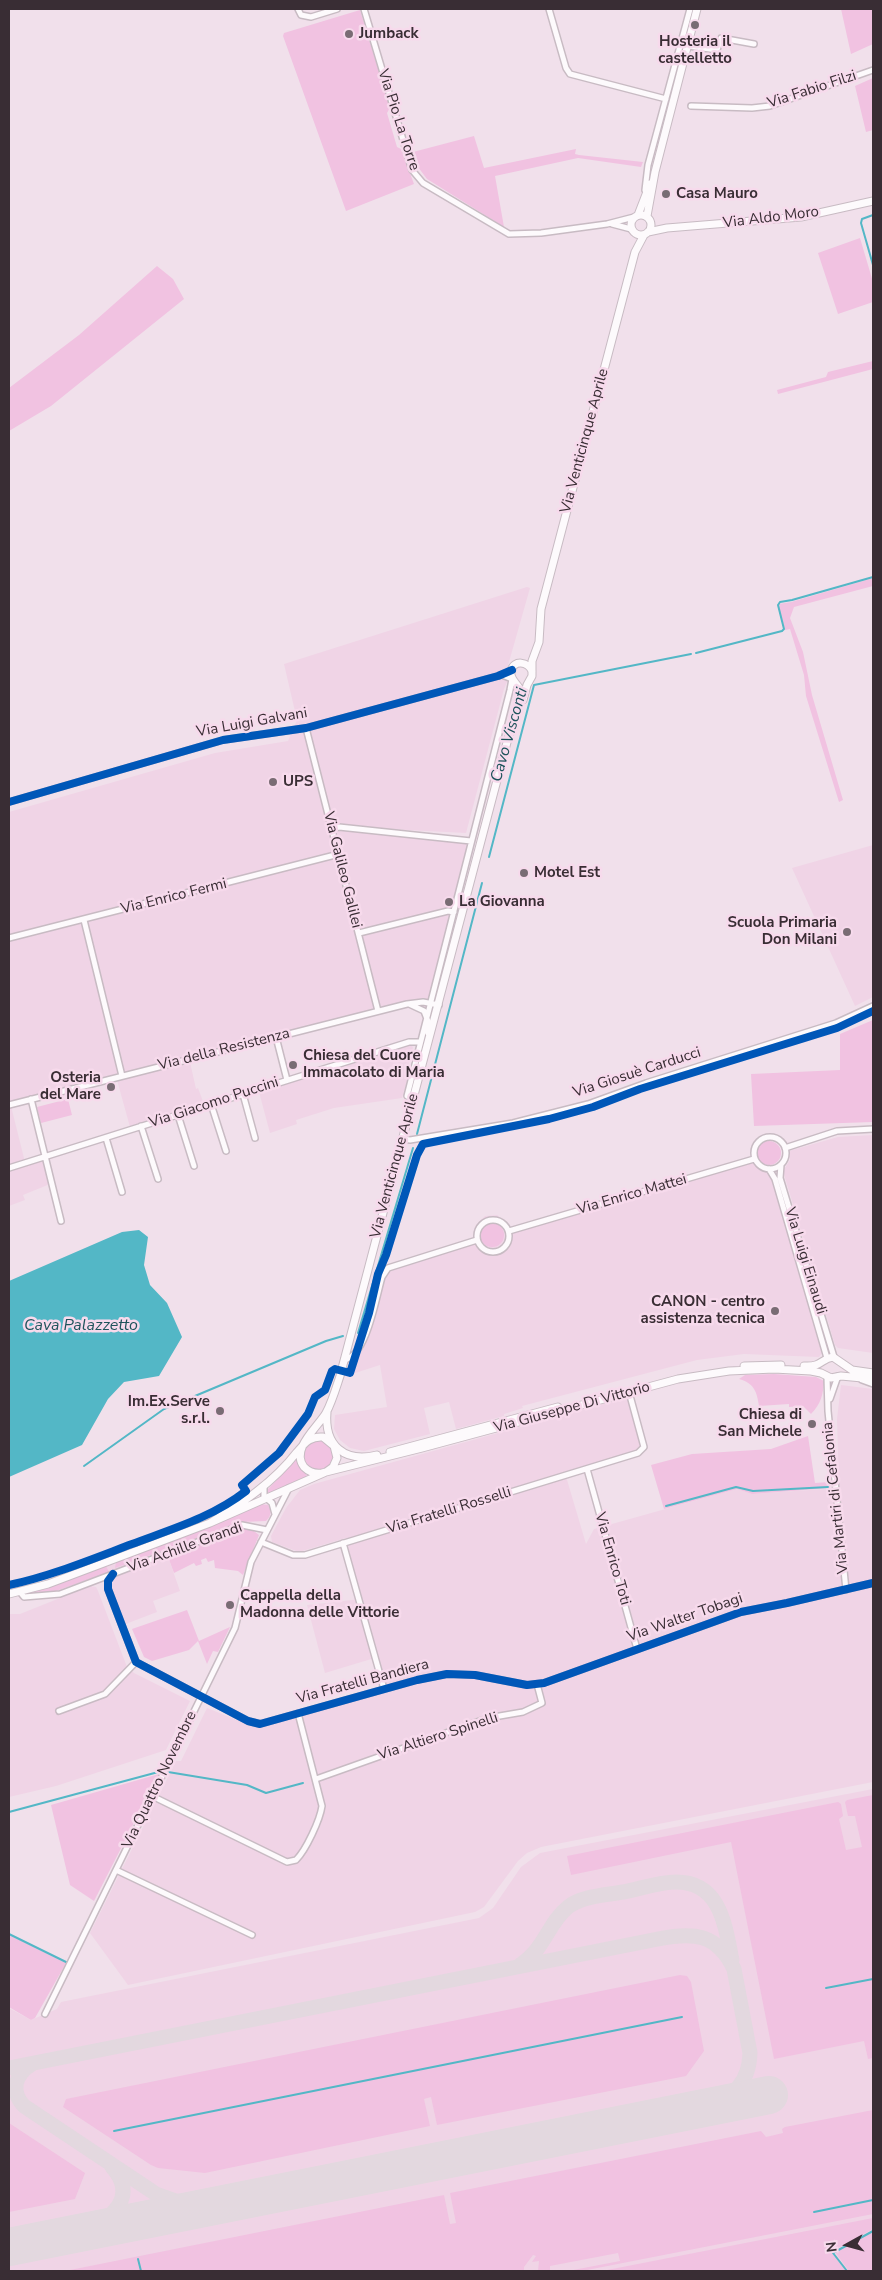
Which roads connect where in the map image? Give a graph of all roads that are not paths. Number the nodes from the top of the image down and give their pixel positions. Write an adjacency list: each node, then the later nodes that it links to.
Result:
1 (298, 9): 2 (street)
2 (337, 9)
3 (364, 9): 17 (street, Via Pio La Torre)
4 (549, 9): 10 (street)
5 (690, 9): 10 (street)
6 (697, 9): 8 (main road)
7 (754, 44): 8 (street)
8 (688, 46): 12 (main road)
9 (873, 70): 11 (street, Via Fabio Filzi)
10 (666, 99): 13 (street)
11 (691, 106)
12 (655, 172): 13 (main road); 16 (main road)
13 (645, 194): 15 (main road)
14 (873, 201): 18 (main road, Via Aldo Moro)
15 (636, 216): 16 (main road); 17 (street, Via Pio La Torre); 19 (main road)
16 (649, 218): 18 (main road, Via Aldo Moro); 20 (main road)
17 (607, 224): 19 (street, Via Pio La Torre)
18 (667, 228): 20 (main road, Via Aldo Moro)
19 (633, 231): 20 (main road); 21 (main road, Via Venticinque Aprile)
20 (646, 234): 21 (main road, Via Venticinque Aprile)
21 (635, 252): 22 (main road, Via Venticinque Aprile)
22 (539, 632): 23 (main road, Via Venticinque Aprile); 25 (main road, Via Venticinque Aprile)
23 (522, 663): 24 (main road); 25 (main road)
24 (512, 670): 26 (street, Via Luigi Galvani); 27 (main road)
25 (532, 671): 28 (main road)
26 (502, 675): 27 (street); 30 (street, Via Luigi Galvani)
27 (514, 680): 28 (main road); 29 (main road, Via Venticinque Aprile); 33 (street)
28 (529, 681): 29 (main road, Via Venticinque Aprile)
29 (516, 716): 41 (main road, Via Venticinque Aprile)
30 (306, 728): 31 (street, Via Luigi Galvani); 32 (street, Via Galileo Galilei)
31 (9, 802)
32 (332, 829): 33 (street); 34 (street, Via Galileo Galilei)
33 (471, 841): 35 (street)
34 (339, 854): 36 (street, Via Enrico Fermi); 37 (street, Via Galileo Galilei)
35 (454, 912): 37 (street); 39 (street)
36 (84, 920): 38 (street, Via Enrico Fermi); 48 (street)
37 (358, 933): 43 (street, Via Galileo Galilei)
38 (9, 938)
39 (430, 1003): 40 (street, Via della Resistenza); 41 (street, Via della Resistenza); 44 (street)
40 (407, 1004): 43 (street, Via della Resistenza); 44 (street)
41 (439, 1005): 47 (main road, Via Venticinque Aprile)
42 (873, 1006): 60 (street, Via Giosuè Carducci)
43 (378, 1011): 45 (street, Via della Resistenza)
44 (426, 1017): 46 (street); 47 (street)
45 (276, 1037): 48 (street, Via della Resistenza); 49 (street)
46 (420, 1042): 49 (street, Via Giacomo Puccini); 51 (street)
47 (428, 1046): 51 (main road, Via Venticinque Aprile)
48 (122, 1076): 52 (street, Via della Resistenza)
49 (287, 1080): 50 (street, Via Giacomo Puccini)
50 (243, 1094): 53 (street, Via Giacomo Puccini); 59 (street)
51 (410, 1098): 60 (main road, Via Venticinque Aprile)
52 (31, 1099): 54 (street, Via della Resistenza); 63 (street)
53 (211, 1104): 55 (street, Via Giacomo Puccini); 62 (street)
54 (9, 1105)
55 (178, 1115): 56 (street, Via Giacomo Puccini); 66 (street)
56 (141, 1126): 58 (street, Via Giacomo Puccini); 69 (street)
57 (873, 1129): 61 (street)
58 (106, 1138): 63 (street, Via Giacomo Puccini); 70 (street)
59 (255, 1138)
60 (403, 1139): 74 (main road, Via Venticinque Aprile)
61 (785, 1148): 64 (street); 65 (street)
62 (226, 1152)
63 (45, 1157): 67 (street, Via Giacomo Puccini); 71 (street)
64 (754, 1159): 68 (street); 72 (street, Via Enrico Mattei)
65 (781, 1165): 68 (street); 75 (street, Via Luigi Einaudi)
66 (194, 1166)
67 (9, 1168)
68 (769, 1169): 75 (street, Via Luigi Einaudi)
69 (158, 1179)
70 (122, 1192)
71 (61, 1221)
72 (509, 1231): 73 (street); 73 (street)
73 (477, 1240): 74 (street)
74 (344, 1360): 84 (main road, Via Venticinque Aprile)
75 (831, 1360): 76 (main road); 77 (main road); 78 (main road); 85 (main road, Via Giuseppe Di Vittorio)
76 (873, 1373)
77 (825, 1375): 78 (main road, Via Giuseppe Di Vittorio); 82 (main road, Via Giuseppe Di Vittorio); 83 (street, Via Martiri di Cefalonia)
78 (838, 1376): 79 (main road, Via Giuseppe Di Vittorio); 83 (street, Via Martiri di Cefalonia)
79 (858, 1377): 80 (main road, Via Giuseppe Di Vittorio); 81 (street, Via Giuseppe Di Vittorio)
80 (873, 1379)
81 (873, 1384)
82 (629, 1392): 87 (street, Via Fratelli Rosselli); 88 (main road, Via Giuseppe Di Vittorio)
83 (828, 1406): 102 (street, Via Martiri di Cefalonia)
84 (326, 1412): 85 (main road, Via Venticinque Aprile); 86 (main road, Via Venticinque Aprile)
85 (332, 1443): 86 (main road); 88 (main road)
86 (304, 1444): 88 (main road); 89 (main road, Via Achille Grandi)
87 (587, 1469): 96 (street, Via Fratelli Rosselli); 105 (street, Via Enrico Toti)
88 (323, 1473): 90 (main road, Via Achille Grandi)
89 (264, 1486): 91 (street); 93 (main road, Via Achille Grandi)
90 (289, 1488): 91 (main road, Via Achille Grandi); 92 (street, Via Quattro Novembre)
91 (267, 1499): 92 (street); 93 (main road, Via Achille Grandi)
92 (275, 1514): 94 (street, Via Quattro Novembre)
93 (210, 1523): 97 (main road, Via Achille Grandi)
94 (268, 1530): 95 (street, Via Quattro Novembre); 98 (street, Via Achille Grandi)
95 (261, 1542): 96 (street, Via Fratelli Rosselli); 109 (street, Via Quattro Novembre)
96 (343, 1543): 108 (street)
97 (110, 1561): 98 (street); 103 (main road, Via Achille Grandi)
98 (114, 1574): 99 (street, Via Achille Grandi); 101 (street)
99 (96, 1580): 101 (street); 103 (street, Via Achille Grandi)
100 (873, 1583): 102 (street, Via Walter Tobagi)
101 (108, 1590): 106 (street)
102 (846, 1590): 105 (street, Via Walter Tobagi)
103 (19, 1591): 104 (main road, Via Achille Grandi)
104 (9, 1594)
105 (637, 1649): 107 (street, Via Walter Tobagi)
106 (136, 1662): 109 (street, Via Fratelli Bandiera); 110 (street)
107 (537, 1684): 108 (street, Via Fratelli Bandiera); 112 (street, Via Altiero Spinelli)
108 (384, 1689): 111 (street, Via Fratelli Bandiera)
109 (201, 1697): 111 (street, Via Fratelli Bandiera); 113 (street, Via Quattro Novembre)
110 (59, 1711)
111 (298, 1713): 112 (street)
112 (316, 1779): 113 (street)
113 (152, 1796): 114 (street, Via Quattro Novembre)
114 (116, 1870): 115 (street); 116 (street, Via Quattro Novembre)
115 (252, 1935)
116 (45, 2014)

